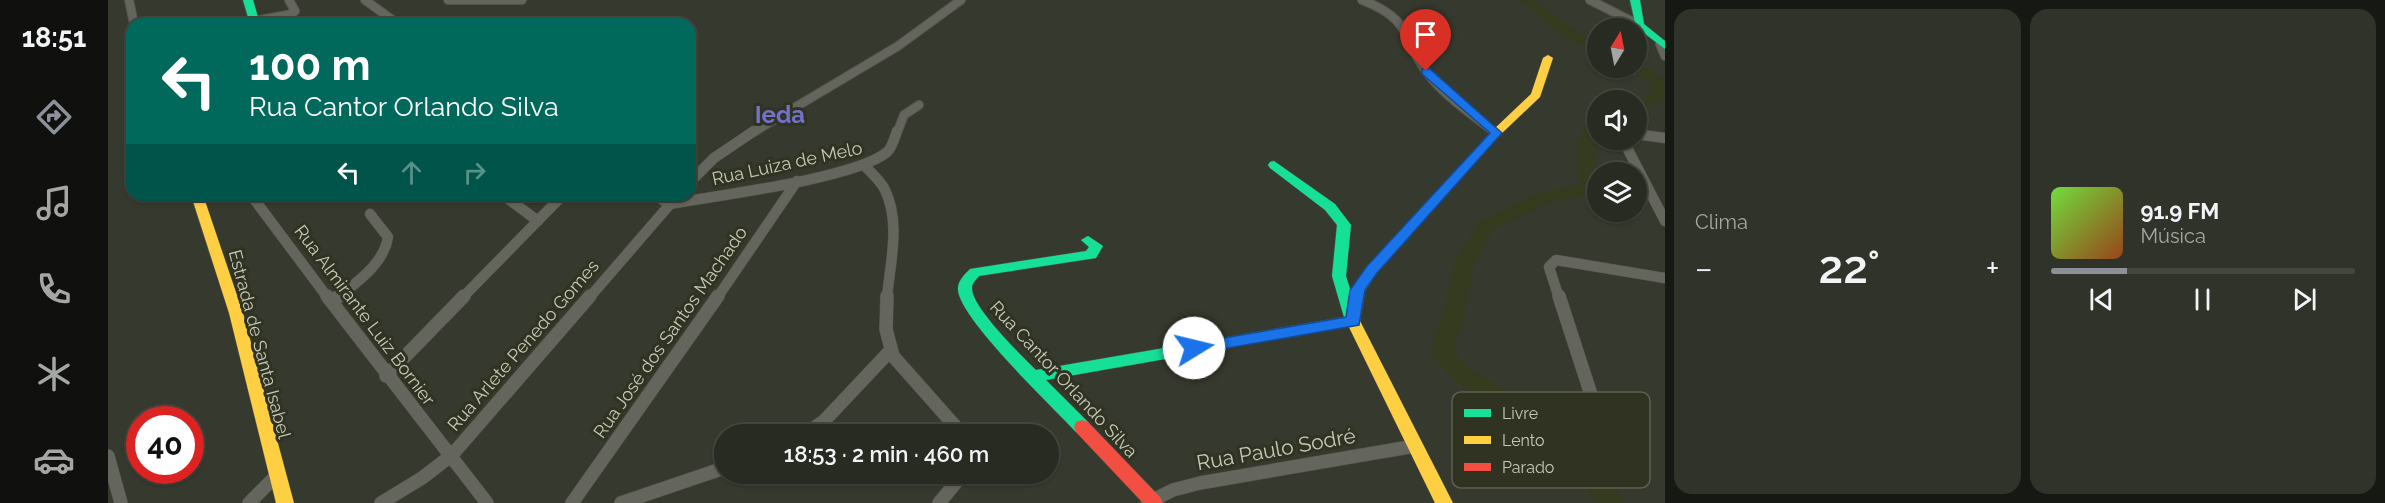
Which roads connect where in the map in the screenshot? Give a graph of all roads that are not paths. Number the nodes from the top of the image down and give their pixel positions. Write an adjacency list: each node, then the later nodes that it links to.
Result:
1 (129, 0): 11 (street)
2 (248, 0): 12 (street)
3 (289, 0): 13 (street)
4 (365, 0): 14 (street)
5 (448, 0): 6 (street)
6 (522, 0)
7 (961, 0): 25 (street)
8 (1362, 0): 21 (street)
9 (1590, 0): 15 (street)
10 (1635, 0): 16 (street)
11 (133, 18)
12 (254, 18)
13 (274, 18)
14 (394, 18)
15 (1625, 18)
16 (1638, 18)
17 (1647, 33): 18 (street)
18 (1663, 49)
19 (1548, 58): 21 (street)
20 (919, 105): 23 (street, Rua Luiza de Melo)
21 (1496, 133): 42 (street)
22 (1628, 150): 37 (street)
23 (864, 165): 26 (street, Rua Luiza de Melo); 43 (street)
24 (1274, 165): 42 (street)
25 (696, 176)
26 (796, 181): 27 (street, Rua Luiza de Melo); 61 (street, Rua José dos Santos Machado)
27 (696, 199)
28 (199, 201): 53 (street, Estrada de Santa Isabel)
29 (256, 201): 41 (street, Rua Almirante Luiz Bornier)
30 (511, 201): 38 (street)
31 (557, 201): 38 (street)
32 (664, 201): 35 (street)
33 (672, 201): 35 (street, Rua Arlete Penedo Gomes)
34 (686, 201): 35 (street, Rua Luiza de Melo)
35 (669, 204): 50 (street, Rua Arlete Penedo Gomes)
36 (370, 214): 41 (street)
37 (1665, 220)
38 (538, 221): 45 (street)
39 (1088, 240): 44 (street, Rua Cantor Orlando Silva)
40 (1665, 278): 46 (street)
41 (332, 302): 45 (street, Rua Almirante Luiz Bornier)
42 (1353, 321): 44 (street); 49 (street)
43 (890, 351): 47 (street); 48 (street)
44 (1035, 375): 55 (street, Rua Cantor Orlando Silva)
45 (386, 376): 50 (street, Rua Almirante Luiz Bornier)
46 (1590, 392)
47 (820, 424)
48 (953, 424)
49 (1415, 446): 55 (street, Rua Paulo Sodré); 64 (street)
50 (452, 455): 59 (street, Rua Arlete Penedo Gomes); 60 (street, Rua Almirante Luiz Bornier)
51 (108, 456): 56 (street)
52 (714, 471): 62 (street)
53 (276, 476): 57 (street); 58 (street, Estrada de Santa Isabel)
54 (955, 484): 63 (street)
55 (1150, 502)
56 (121, 503)
57 (249, 503)
58 (285, 503)
59 (381, 503)
60 (487, 503)
61 (572, 503)
62 (621, 503)
63 (939, 503)
64 (1444, 503)

